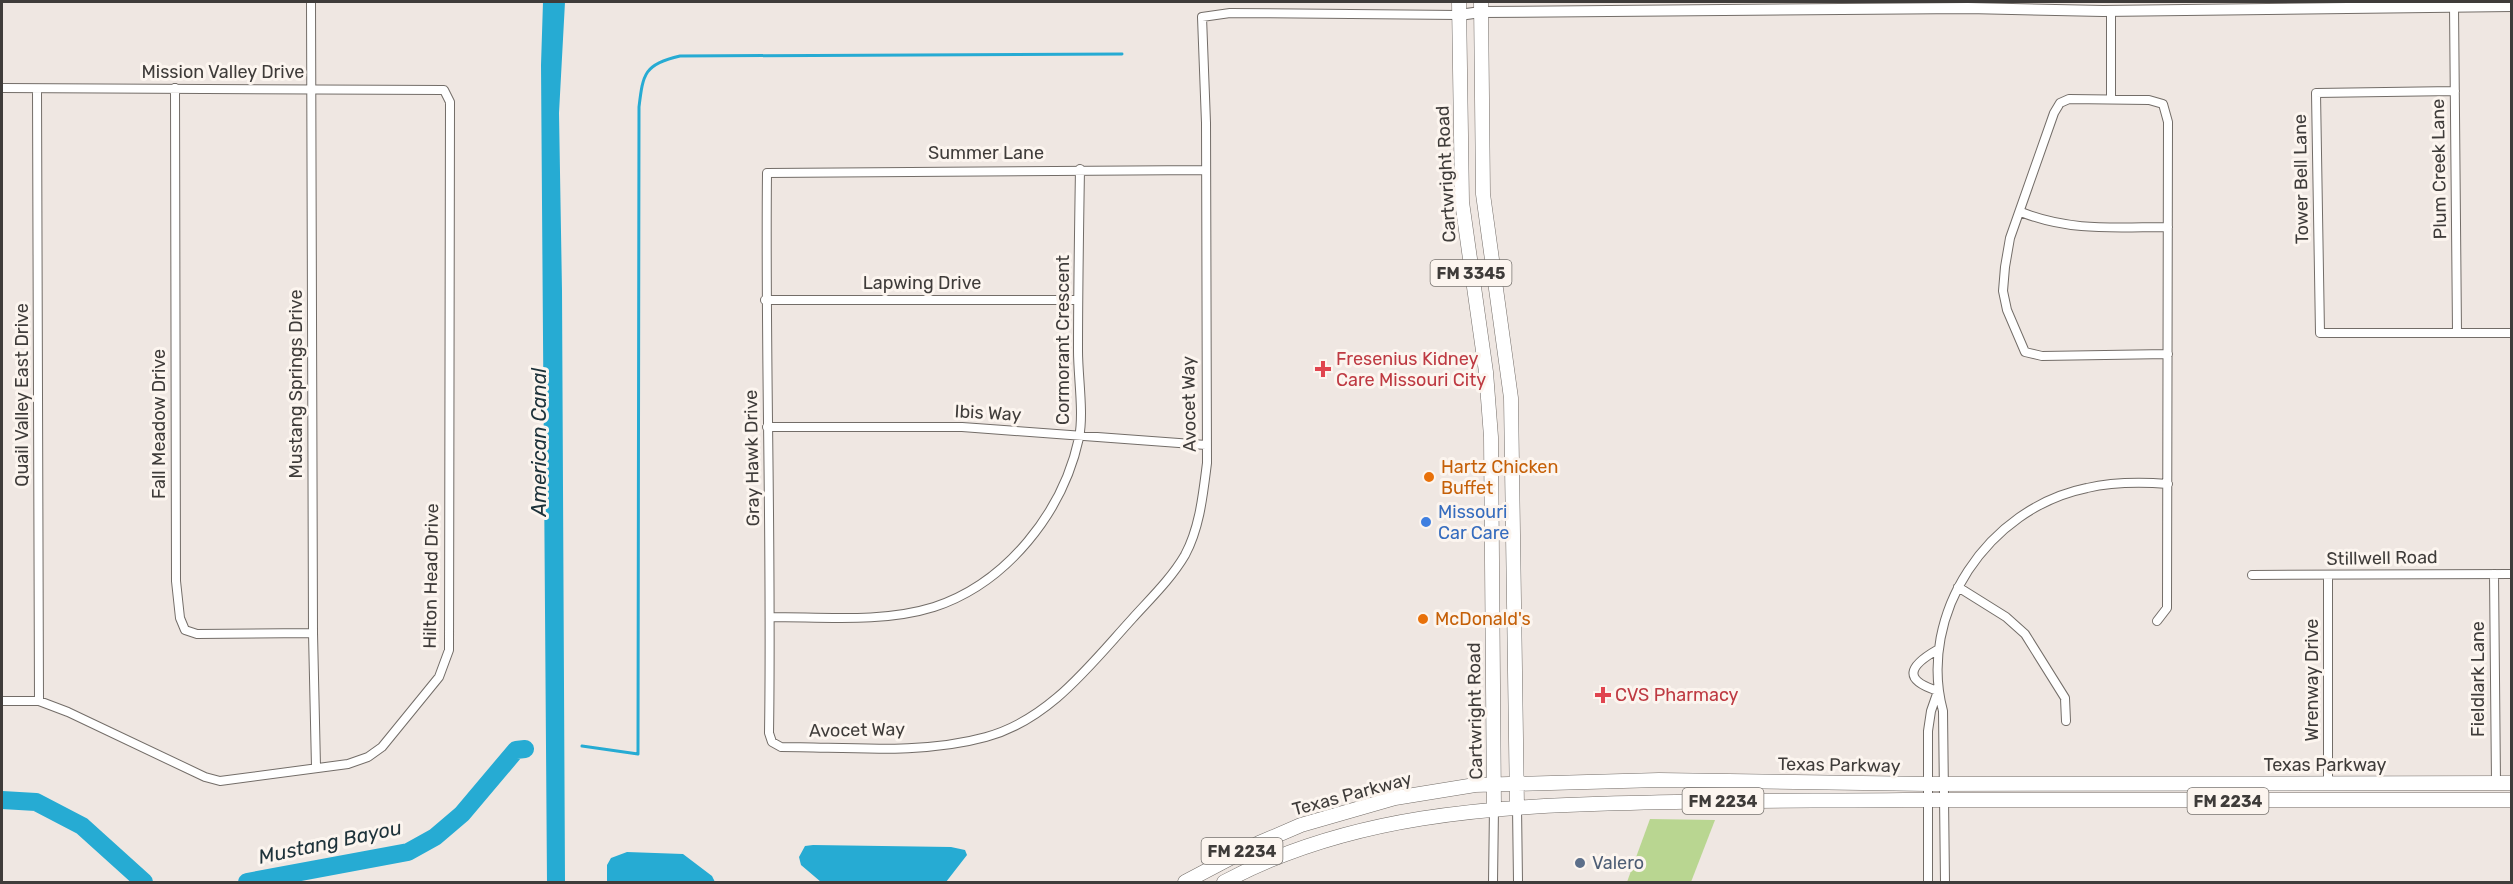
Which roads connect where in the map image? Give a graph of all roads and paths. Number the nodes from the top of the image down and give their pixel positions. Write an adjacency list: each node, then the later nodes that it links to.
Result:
1 (311, 2): 11 (street, Mustang Springs Drive)
2 (2328, 4): 4 (street); 8 (street)
3 (1968, 5): 6 (street); 8 (street)
4 (2454, 6): 5 (street); 14 (street, Plum Creek Lane)
5 (2511, 6)
6 (1481, 7): 7 (street); 21 (main road, Cartwright Road / FM 3345)
7 (1459, 8): 17 (street, Avocet Way); 22 (main road, Cartwright Road / FM 3345)
8 (2111, 11): 15 (street)
9 (2, 88): 12 (street, Mission Valley Drive)
10 (175, 88): 11 (street, Mission Valley Drive); 12 (street, Mission Valley Drive); 43 (street, Fall Meadow Drive)
11 (312, 88): 13 (street, Mission Valley Drive); 43 (street, Mustang Springs Drive)
12 (37, 89): 46 (street, Quail Valley East Drive)
13 (444, 90): 50 (street, Hilton Head Drive)
14 (2455, 91): 25 (street, Plum Creek Lane); 25 (street, Tower Bell Lane)
15 (2111, 99): 19 (street); 20 (street)
16 (1080, 169): 17 (street, Summer Lane); 18 (street, Summer Lane); 24 (street, Cormorant Crescent)
17 (1206, 170): 32 (street, Avocet Way)
18 (767, 173): 23 (street, Gray Hawk Drive)
19 (2021, 212): 20 (street); 27 (street)
20 (2168, 227): 27 (street)
21 (1489, 250): 22 (main road); 30 (main road, Cartwright Road / FM 3345)
22 (1468, 254): 31 (main road, Cartwright Road / FM 3345)
23 (765, 300): 24 (street, Lapwing Drive); 28 (street, Gray Hawk Drive)
24 (1078, 300): 29 (street, Cormorant Crescent)
25 (2457, 332): 26 (street)
26 (2511, 333)
27 (2168, 354): 33 (street)
28 (767, 427): 29 (street, Ibis Way); 41 (street, Gray Hawk Drive)
29 (1080, 435): 32 (street, Ibis Way); 41 (street, Cormorant Crescent)
30 (1512, 435): 31 (main road); 34 (main road, Cartwright Road / FM 3345)
31 (1491, 437): 35 (main road, Cartwright Road / FM 3345)
32 (1206, 445): 49 (street, Avocet Way)
33 (2168, 484): 40 (street); 42 (street)
34 (1514, 567): 35 (main road); 51 (main road, Cartwright Road / FM 3345)
35 (1492, 569): 56 (main road, Cartwright Road / FM 3345)
36 (2494, 574): 37 (street, Stillwell Road); 39 (street, Stillwell Road); 54 (street, Fieldlark Lane)
37 (2511, 574)
38 (2252, 575): 39 (street, Stillwell Road)
39 (2328, 576): 53 (street, Wrenway Drive)
40 (1958, 587): 44 (street); 48 (street)
41 (771, 617): 49 (street, Gray Hawk Drive)
42 (2157, 621)
43 (313, 633): 50 (street, Mustang Springs Drive)
44 (1937, 651): 45 (street); 45 (street)
45 (1938, 691): 52 (street); 57 (street)
46 (39, 700): 47 (street, Hilton Head Drive); 50 (street, Hilton Head Drive)
47 (2, 701)
48 (2066, 721)
49 (772, 742)
50 (316, 767)
51 (1516, 783): 56 (main road, Texas Parkway / FM 2234); 57 (main road, Texas Parkway / FM 2234); 61 (main road, Cartwright Road)
52 (1945, 783): 53 (main road, Texas Parkway / FM 2234); 57 (main road, Texas Parkway / FM 2234); 59 (street)
53 (2328, 783): 54 (main road, Texas Parkway / FM 2234)
54 (2496, 783): 55 (main road, Texas Parkway / FM 2234)
55 (2511, 783)
56 (1494, 784): 62 (main road, Cartwright Road); 63 (main road, Texas Parkway / FM 2234)
57 (1929, 784): 58 (street)
58 (1929, 800): 59 (main road, Texas Parkway / FM 2234); 61 (main road, Texas Parkway / FM 2234); 67 (street)
59 (1945, 800): 60 (main road, Texas Parkway / FM 2234); 68 (street)
60 (2511, 800)
61 (1517, 807): 62 (main road, Texas Parkway / FM 2234); 66 (street, Cartwright Road)
62 (1494, 808): 64 (main road, Texas Parkway / FM 2234); 65 (street, Cartwright Road)
63 (1185, 882)
64 (1224, 882)
65 (1493, 882)
66 (1518, 882)
67 (1928, 882)
68 (1945, 882)

